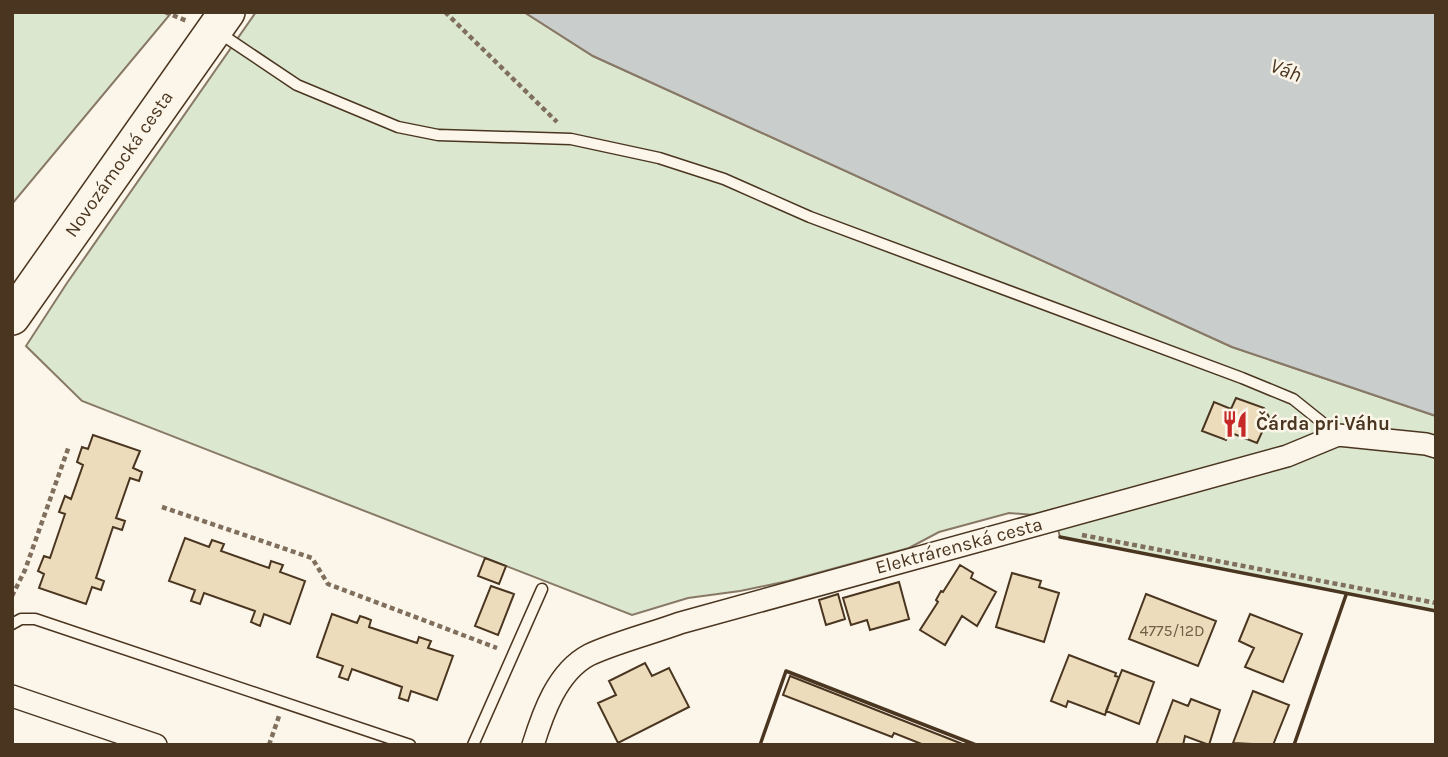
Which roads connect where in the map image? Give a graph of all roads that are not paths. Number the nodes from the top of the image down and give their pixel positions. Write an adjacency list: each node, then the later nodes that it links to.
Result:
1 (211, 22): 2 (main road, Novozámocká cesta); 3 (lane)
2 (12, 317)
3 (1338, 435): 4 (street, Elektrárenská cesta); 11 (street, Elektrárenská cesta)
4 (1436, 447)
5 (542, 589): 10 (lane)
6 (12, 624): 9 (lane)
7 (12, 696): 8 (street)
8 (156, 745)
9 (410, 745)
10 (473, 745)
11 (533, 745)

